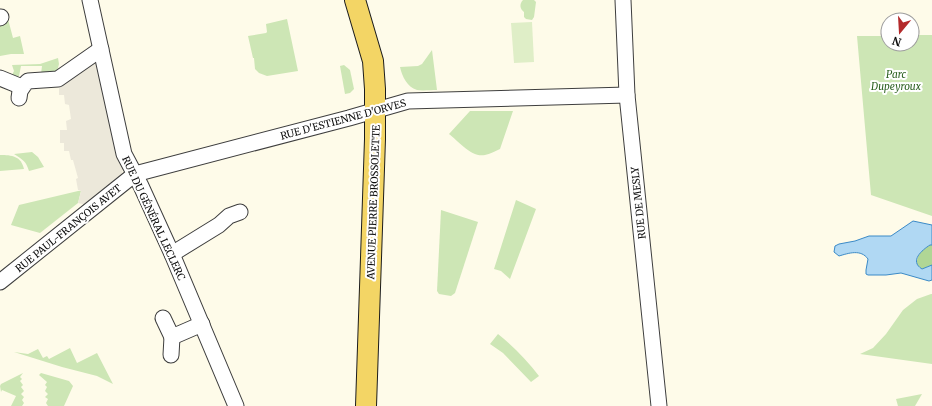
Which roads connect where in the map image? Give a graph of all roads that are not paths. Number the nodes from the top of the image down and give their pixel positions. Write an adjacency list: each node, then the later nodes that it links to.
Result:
1 (90, 0): 4 (street, RUE DU GÉNÉRAL LECLERC)
2 (355, 0): 7 (main road, AVENUE PIERRE BROSSOLETTE)
3 (623, 0): 6 (street, RUE DE MESLY)
4 (101, 49): 5 (street); 8 (street, RUE DU GÉNÉRAL LECLERC)
5 (0, 78)
6 (627, 95): 7 (street, RUE D'ESTIENNE D'ORVES); 18 (street, RUE DE MESLY)
7 (376, 110): 8 (street, RUE D'ESTIENNE D'ORVES); 17 (main road, AVENUE PIERRE BROSSOLETTE)
8 (135, 174): 10 (street, RUE DU GÉNÉRAL LECLERC); 11 (street, RUE PAUL-FRANÇOIS AVET)
9 (240, 212): 10 (street)
10 (172, 254): 13 (street, RUE DU GÉNÉRAL LECLERC)
11 (0, 282)
12 (163, 318): 14 (street)
13 (202, 324): 14 (street); 16 (street, RUE DU GÉNÉRAL LECLERC)
14 (172, 337): 15 (street)
15 (171, 355)
16 (236, 406)
17 (366, 406)
18 (659, 406)

